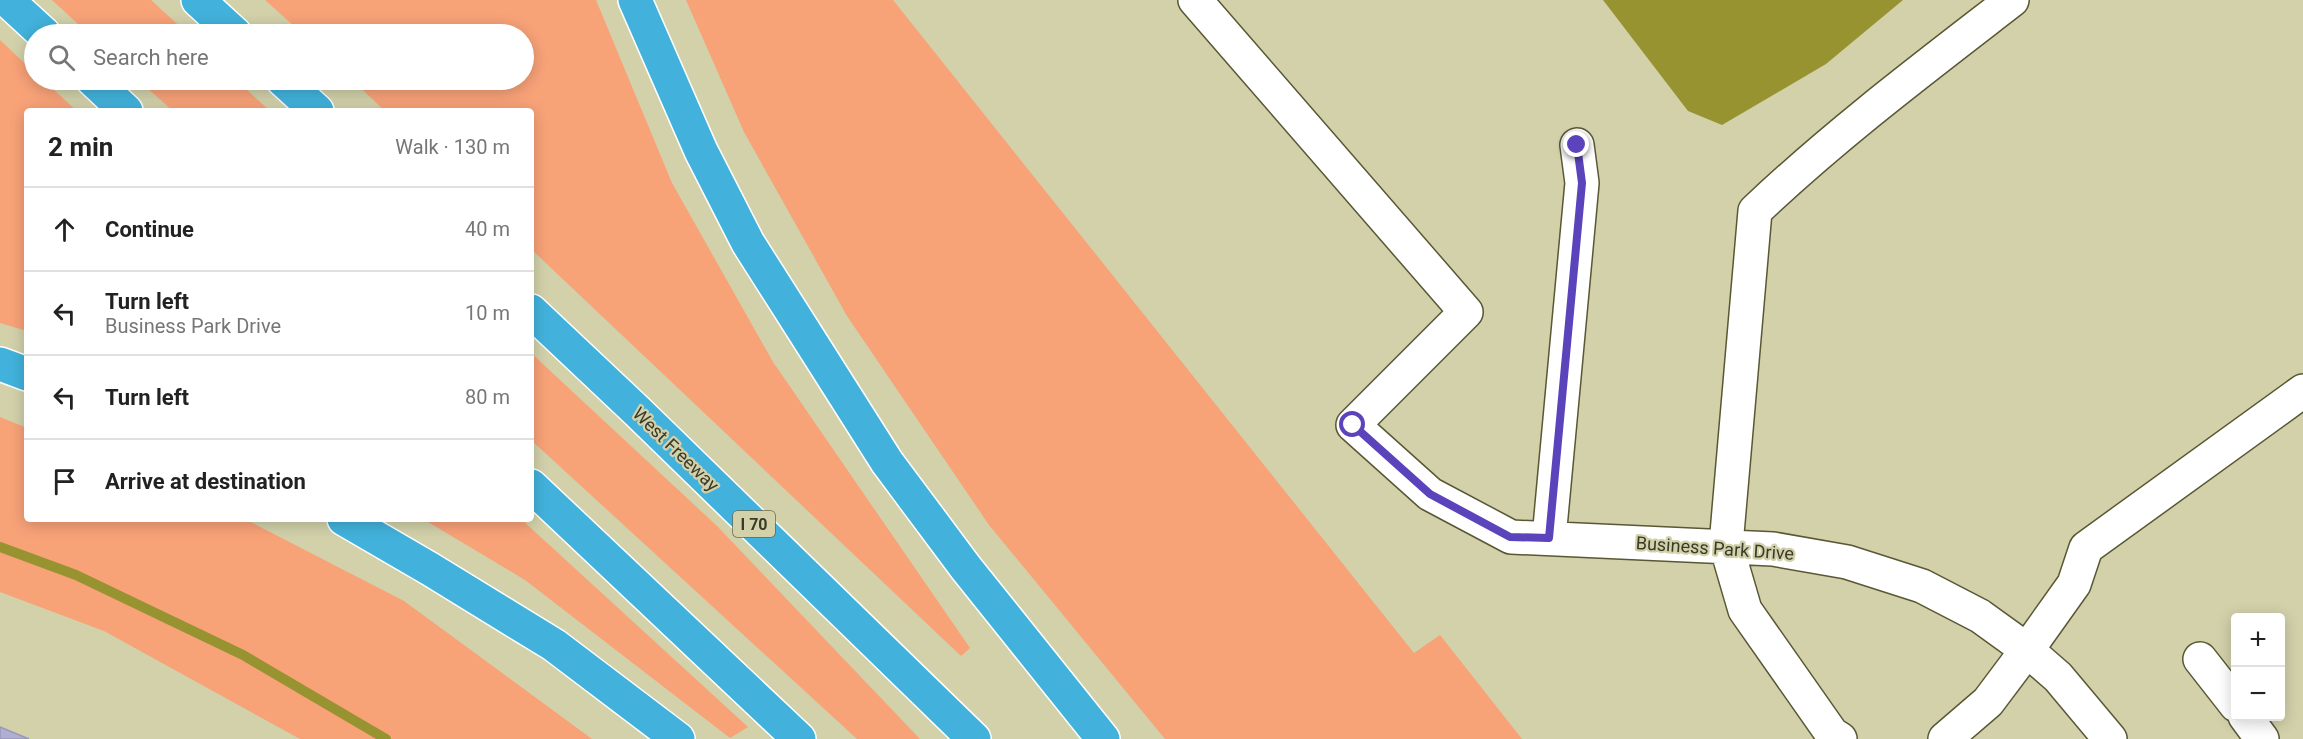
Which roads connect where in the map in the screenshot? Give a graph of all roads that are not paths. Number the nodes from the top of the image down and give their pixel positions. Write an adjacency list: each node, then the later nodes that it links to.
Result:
1 (7, 0): 6 (highway)
2 (198, 0): 7 (highway)
3 (635, 0): 30 (highway)
4 (1195, 0): 21 (street, Business Park Drive)
5 (2012, 0): 22 (street)
6 (33, 24)
7 (224, 24)
8 (104, 90): 10 (highway)
9 (294, 90): 11 (highway)
10 (123, 108)
11 (314, 108)
12 (1577, 145): 21 (street)
13 (534, 314): 29 (highway, West Freeway / I 70)
14 (0, 364): 15 (highway)
15 (24, 373)
16 (0, 383): 17 (highway)
17 (24, 390)
18 (2303, 391): 23 (street)
19 (534, 489): 28 (highway)
20 (349, 522): 27 (highway)
21 (1549, 538): 22 (street, Business Park Drive)
22 (1726, 545): 23 (street, Business Park Drive); 31 (street)
23 (2027, 650): 32 (street); 33 (street, Business Park Drive)
24 (2200, 659): 25 (street)
25 (2231, 700)
26 (2248, 721): 34 (street)
27 (678, 739)
28 (799, 739)
29 (974, 739)
30 (1103, 739)
31 (1840, 739)
32 (1946, 739)
33 (2110, 739)
34 (2262, 739)

